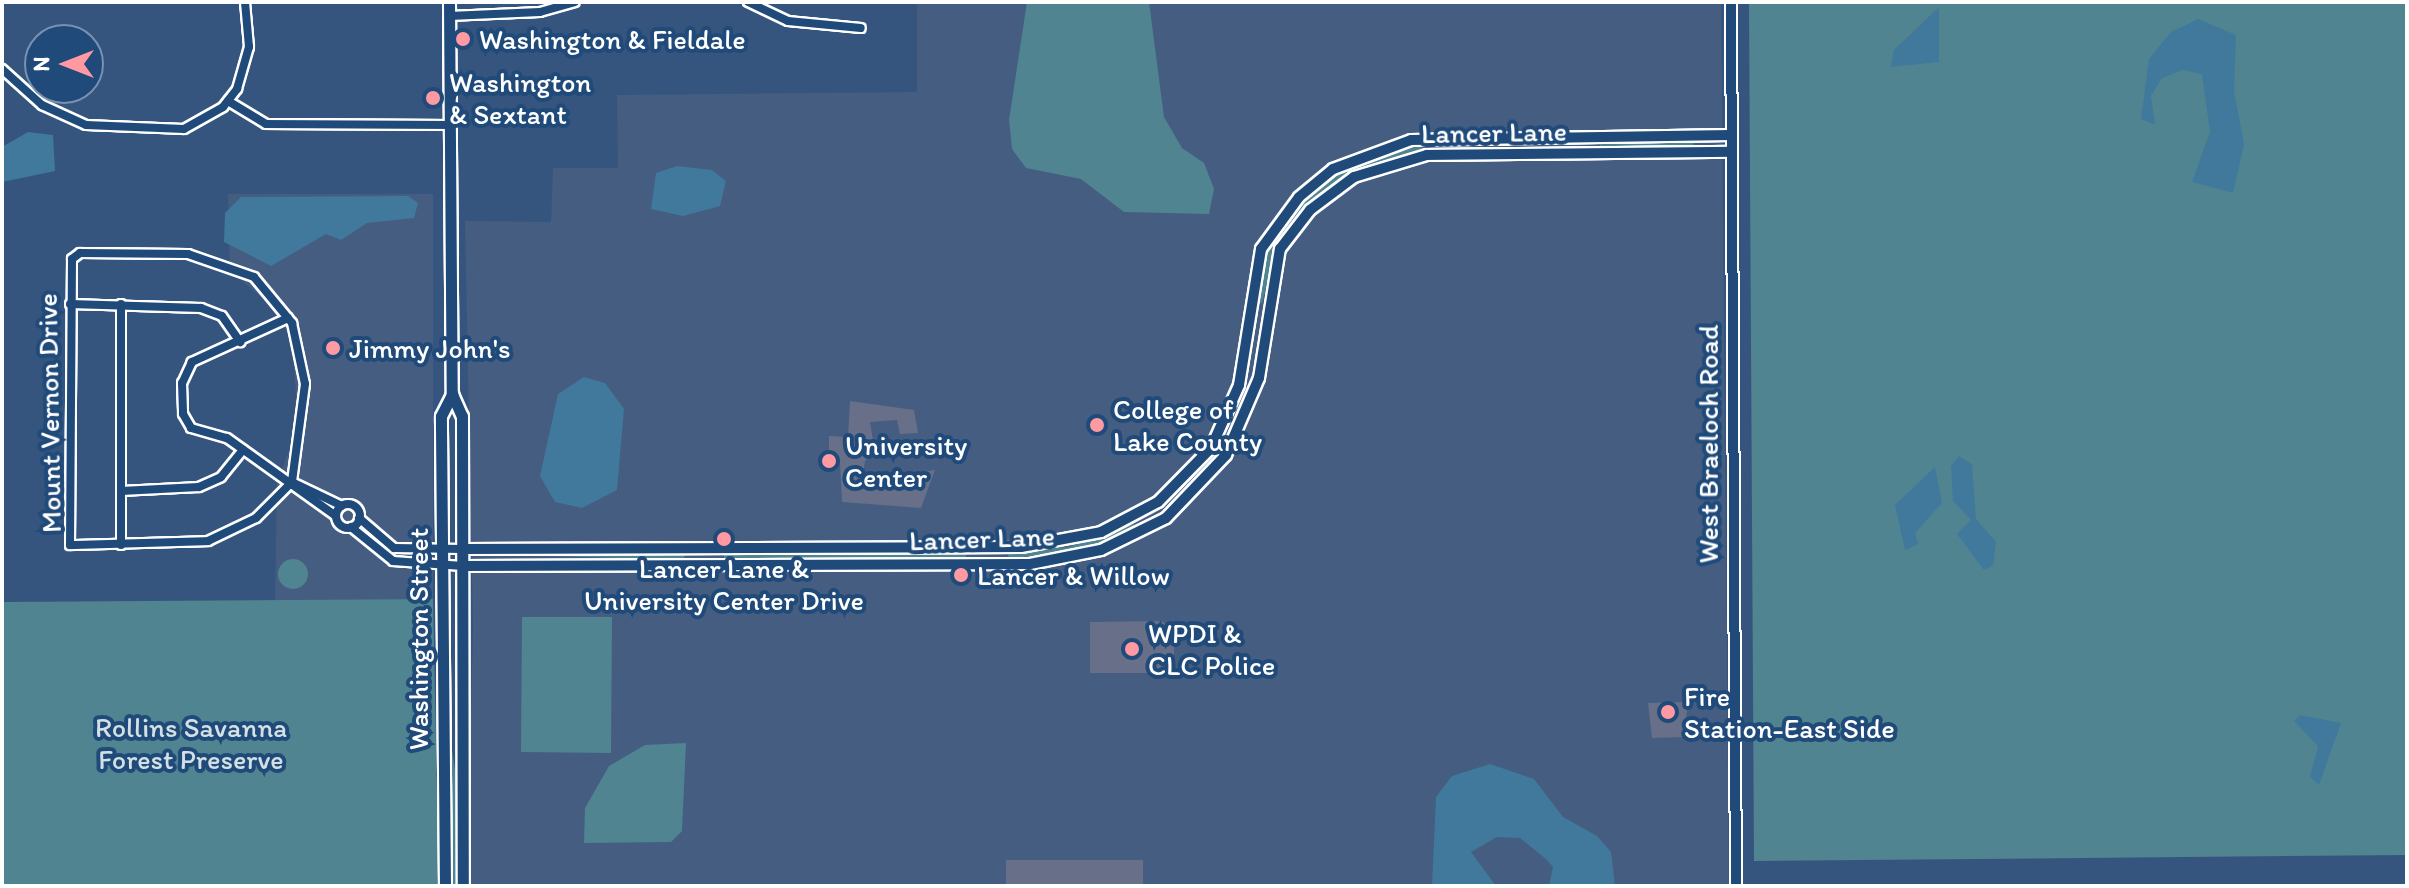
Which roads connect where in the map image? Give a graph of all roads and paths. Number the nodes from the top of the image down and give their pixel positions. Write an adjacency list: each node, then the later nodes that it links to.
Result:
1 (245, 2): 9 (street)
2 (449, 2): 6 (main road, Washington Street)
3 (575, 2): 6 (street)
4 (748, 2): 7 (street)
5 (1731, 2): 11 (street, West Braeloch Road)
6 (449, 16): 10 (main road, Washington Street)
7 (861, 28)
8 (2, 69): 9 (street)
9 (228, 101): 10 (street)
10 (449, 125): 17 (main road, Washington Street)
11 (1731, 135): 12 (street, West Braeloch Road); 27 (street, Lancer Lane)
12 (1731, 152): 28 (street, Lancer Lane); 32 (street, West Braeloch Road)
13 (70, 304): 14 (street); 15 (street, Mount Vernon Drive); 25 (street, Mount Vernon Drive)
14 (121, 304): 16 (street); 20 (street)
15 (288, 318): 16 (street); 19 (street, Mount Vernon Drive)
16 (240, 342): 18 (street)
17 (452, 394): 26 (main road, Washington Street); 27 (main road, Washington Street)
18 (243, 450): 19 (street); 20 (street)
19 (292, 482): 21 (street, Lancer Lane); 22 (street, Lancer Lane); 25 (street, Mount Vernon Drive)
20 (121, 491): 25 (street)
21 (342, 506): 22 (street); 23 (street, Lancer Lane)
22 (336, 516): 24 (street, Lancer Lane)
23 (359, 518): 24 (street); 26 (street, Lancer Lane)
24 (351, 527): 29 (street, Lancer Lane)
25 (121, 545)
26 (441, 548): 27 (street, Lancer Lane); 29 (main road, Washington Street)
27 (463, 549): 28 (main road, Washington Street)
28 (463, 566): 29 (street, Lancer Lane); 31 (main road, Washington Street)
29 (441, 567): 30 (main road, Washington Street)
30 (445, 886)
31 (463, 886)
32 (1736, 886)

